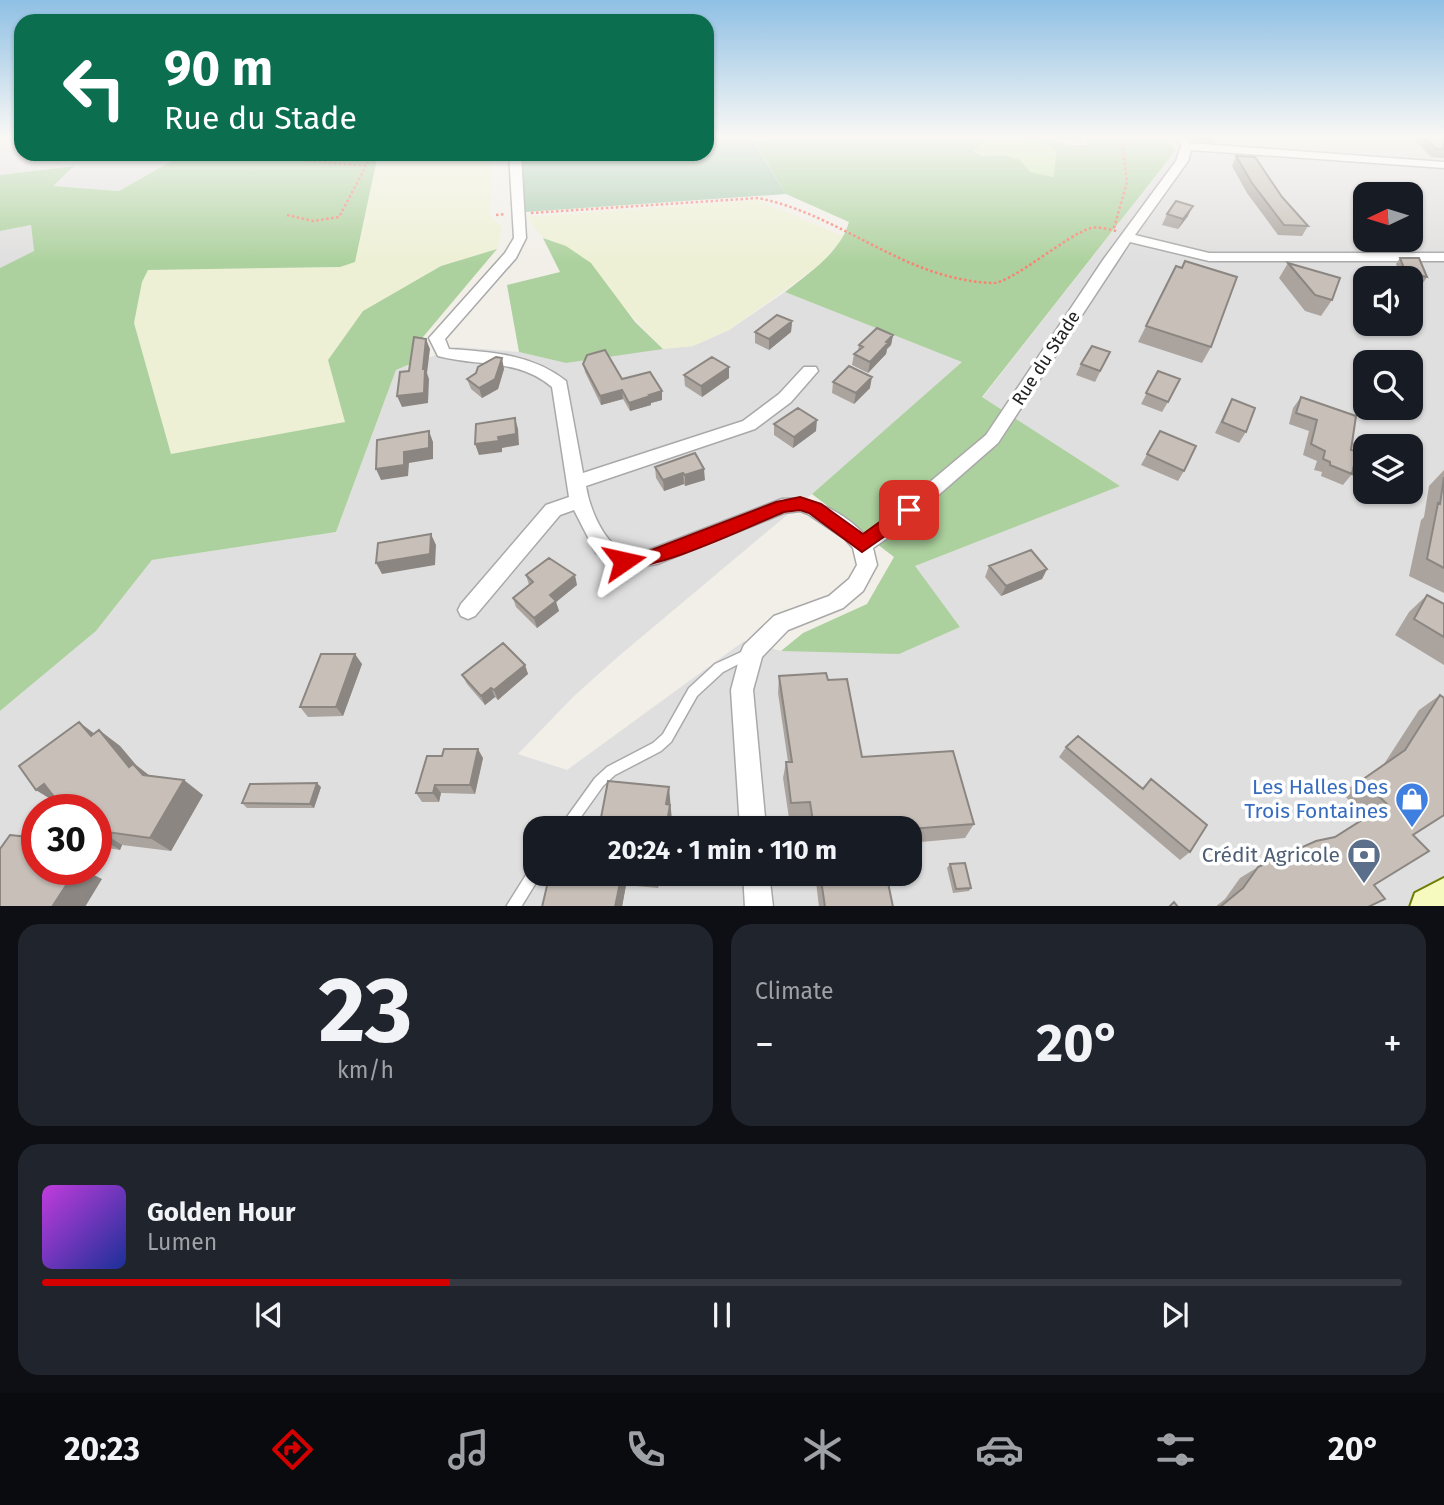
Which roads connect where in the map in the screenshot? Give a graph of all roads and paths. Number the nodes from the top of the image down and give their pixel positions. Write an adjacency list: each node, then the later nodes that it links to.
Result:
1 (359, 178): 6 (path)
2 (516, 178): 5 (street)
3 (1127, 178): 5 (path)
4 (1169, 178): 7 (street, Rue du Stade)
5 (517, 214): 10 (street)
6 (287, 215)
7 (1126, 237): 8 (street); 11 (street, Rue du Stade)
8 (1444, 257)
9 (810, 371): 10 (street)
10 (577, 492): 11 (street); 12 (street)
11 (857, 539): 13 (street)
12 (468, 610)
13 (752, 652): 14 (lane); 15 (street)
14 (574, 816)
15 (752, 816)
16 (527, 886): 19 (lane)
17 (757, 886): 20 (street)
18 (1444, 897): 21 (street)
19 (513, 906)
20 (759, 906)
21 (1429, 906)

